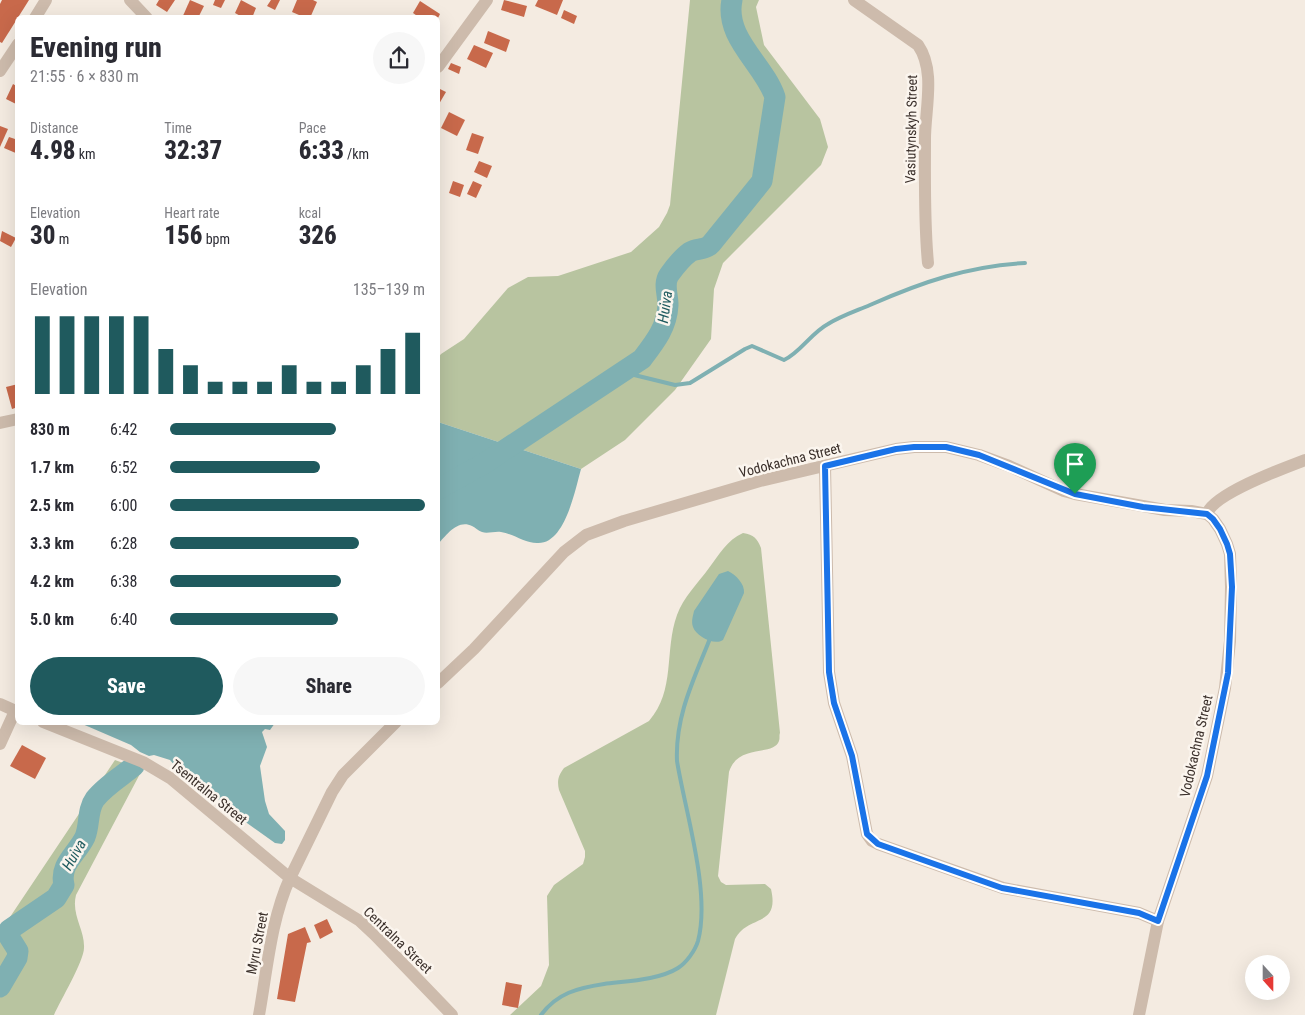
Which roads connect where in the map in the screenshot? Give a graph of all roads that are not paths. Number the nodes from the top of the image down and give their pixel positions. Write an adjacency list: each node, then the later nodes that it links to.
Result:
1 (46, 0): 5 (street)
2 (130, 0): 6 (street)
3 (487, 0): 8 (street)
4 (854, 0): 10 (street, Vasiutynskyh Street)
5 (37, 15)
6 (143, 15)
7 (15, 48): 9 (street)
8 (440, 64)
9 (0, 71)
10 (928, 263)
11 (15, 420): 12 (street)
12 (0, 423)
13 (1305, 460): 15 (street)
14 (825, 466): 15 (street, Vodokachna Street); 16 (street, Vodokachna Street); 24 (street)
15 (1207, 514): 24 (street, Vodokachna Street)
16 (440, 681)
17 (0, 704): 18 (street)
18 (15, 712)
19 (15, 714): 22 (street)
20 (50, 725): 23 (street, Tsentralna Street)
21 (393, 725): 23 (street)
22 (0, 744)
23 (290, 878): 25 (street, Myru Street); 26 (street, Centralna Street)
24 (1158, 921): 27 (street, Vodokachna Street)
25 (259, 1015)
26 (452, 1015)
27 (1139, 1015)

